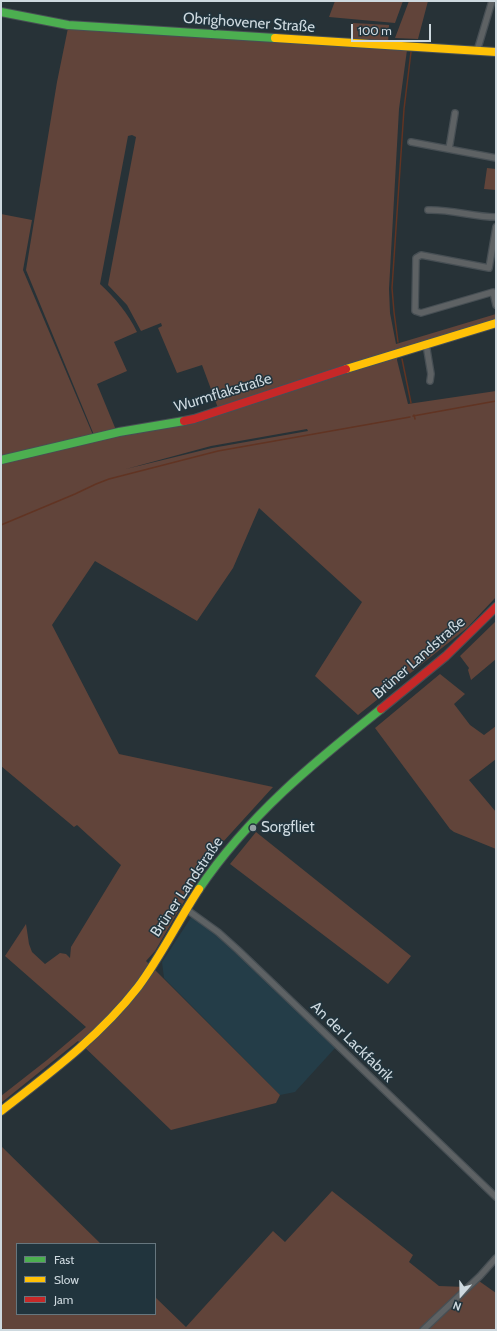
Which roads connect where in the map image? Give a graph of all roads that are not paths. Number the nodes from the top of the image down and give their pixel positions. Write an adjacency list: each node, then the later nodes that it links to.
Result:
1 (492, 1): 3 (street)
2 (1, 12): 3 (street, Obrighovener Straße)
3 (476, 51): 4 (street, Obrighovener Straße)
4 (496, 52)
5 (455, 114): 7 (street)
6 (411, 142): 7 (street)
7 (449, 149): 8 (street)
8 (496, 158)
9 (428, 210): 10 (street)
10 (496, 217)
11 (496, 227): 12 (street)
12 (496, 304)
13 (496, 323): 14 (street, Wurmflakstraße)
14 (426, 344): 15 (street); 16 (street, Wurmflakstraße)
15 (430, 381)
16 (1, 460)
17 (496, 607): 18 (street, Brüner Landstraße)
18 (186, 909): 19 (street, Brüner Landstraße); 20 (street, An der Lackfabrik)
19 (1, 1111)
20 (496, 1197)
21 (496, 1258): 22 (street)
22 (423, 1330)

